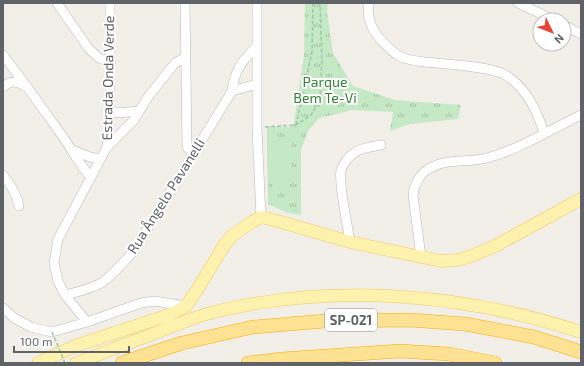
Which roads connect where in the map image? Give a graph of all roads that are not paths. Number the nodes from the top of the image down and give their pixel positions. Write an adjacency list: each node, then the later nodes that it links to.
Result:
1 (57, 3): 13 (street)
2 (110, 3): 13 (street, Estrada Onda Verde)
3 (185, 3): 12 (street)
4 (257, 3): 10 (street)
5 (369, 3): 21 (street)
6 (518, 3): 7 (street)
7 (537, 12)
8 (572, 29): 9 (street)
9 (581, 34)
10 (257, 46): 14 (street); 17 (street, Rua Ângelo Pavanelli)
11 (3, 55): 16 (street)
12 (186, 58): 19 (street); 25 (street)
13 (110, 62): 18 (street, Estrada Onda Verde)
14 (257, 84): 17 (street); 31 (street)
15 (3, 87): 16 (street)
16 (28, 87): 24 (street)
17 (232, 91): 25 (street, Rua Ângelo Pavanelli)
18 (110, 110): 19 (street); 23 (street, Estrada Onda Verde)
19 (139, 111): 23 (street)
20 (581, 115): 21 (street)
21 (544, 133): 33 (street)
22 (381, 145): 32 (street)
23 (107, 147): 26 (street, Estrada Onda Verde)
24 (72, 150): 26 (street); 28 (street)
25 (193, 155): 34 (street, Rua Ângelo Pavanelli)
26 (100, 159): 28 (street, Estrada Onda Verde)
27 (3, 175): 30 (street)
28 (91, 177): 34 (street, Estrada Onda Verde)
29 (581, 199): 33 (main road)
30 (19, 206)
31 (261, 217): 32 (main road); 35 (main road)
32 (350, 242): 33 (main road)
33 (421, 257)
34 (65, 296): 37 (street, Estrada Onda Verde)
35 (186, 306): 37 (street); 40 (main road)
36 (3, 308): 37 (street)
37 (88, 322)
38 (581, 332): 41 (main road)
39 (581, 352): 42 (highway, SP-021)
40 (38, 363)
41 (76, 363)
42 (122, 363)
43 (248, 363): 44 (highway)
44 (495, 363)

